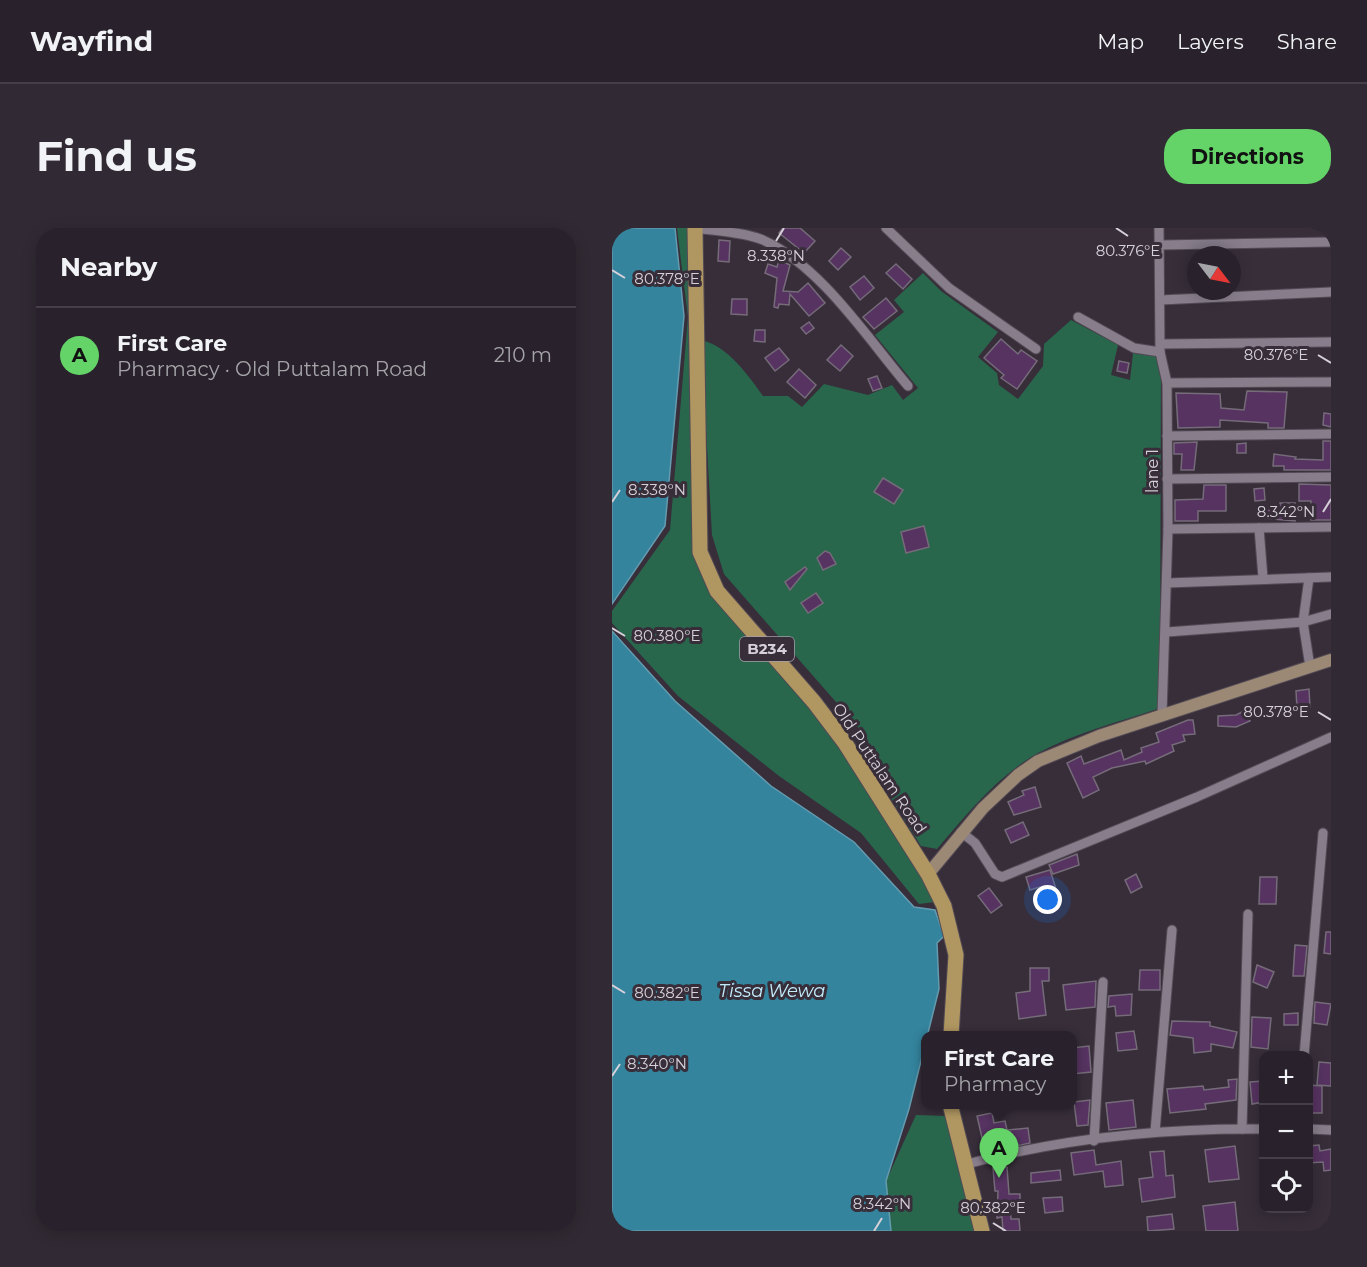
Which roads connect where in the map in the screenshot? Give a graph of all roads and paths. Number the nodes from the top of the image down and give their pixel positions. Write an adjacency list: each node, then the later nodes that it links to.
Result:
1 (695, 228): 14 (street); 35 (main road, Old Puttalam Road / B234)
2 (886, 228): 11 (street)
3 (1159, 228): 5 (street, lane 1)
4 (1331, 242): 5 (street)
5 (1160, 245): 7 (street, lane 1)
6 (1331, 292): 7 (street)
7 (1160, 300): 10 (street, lane 1)
8 (1078, 318): 10 (street)
9 (1331, 342): 10 (street)
10 (1160, 348): 12 (street, lane 1)
11 (1036, 349)
12 (1167, 382): 13 (street); 16 (street, lane 1)
13 (1331, 382)
14 (908, 386)
15 (1331, 434): 16 (street)
16 (1167, 436): 18 (street, lane 1)
17 (1331, 477): 18 (street)
18 (1167, 479): 21 (street, lane 1)
19 (1331, 527): 20 (street)
20 (1259, 528): 21 (street); 23 (street)
21 (1168, 529): 25 (street, lane 1)
22 (1331, 577): 24 (street)
23 (1263, 578): 24 (street); 25 (street)
24 (1309, 578): 27 (street)
25 (1167, 583): 28 (street, lane 1)
26 (1331, 614): 27 (street)
27 (1303, 622): 28 (street); 30 (street)
28 (1167, 632): 31 (street, lane 1)
29 (1331, 660): 30 (main road)
30 (1310, 667): 31 (main road)
31 (1162, 715): 33 (main road)
32 (1331, 737): 33 (street)
33 (961, 832): 35 (main road)
34 (1323, 833): 40 (street)
35 (928, 874): 39 (main road, Old Puttalam Road / B234)
36 (1248, 914): 42 (street)
37 (1172, 930): 46 (street)
38 (1102, 982): 47 (street)
39 (951, 1031)
40 (1304, 1051)
41 (951, 1109): 48 (main road)
42 (1242, 1129): 43 (street); 46 (street)
43 (1259, 1129)
44 (1313, 1129): 45 (street)
45 (1331, 1130)
46 (1155, 1132): 47 (street)
47 (1094, 1141): 48 (street)
48 (967, 1164): 49 (main road)
49 (982, 1231)

